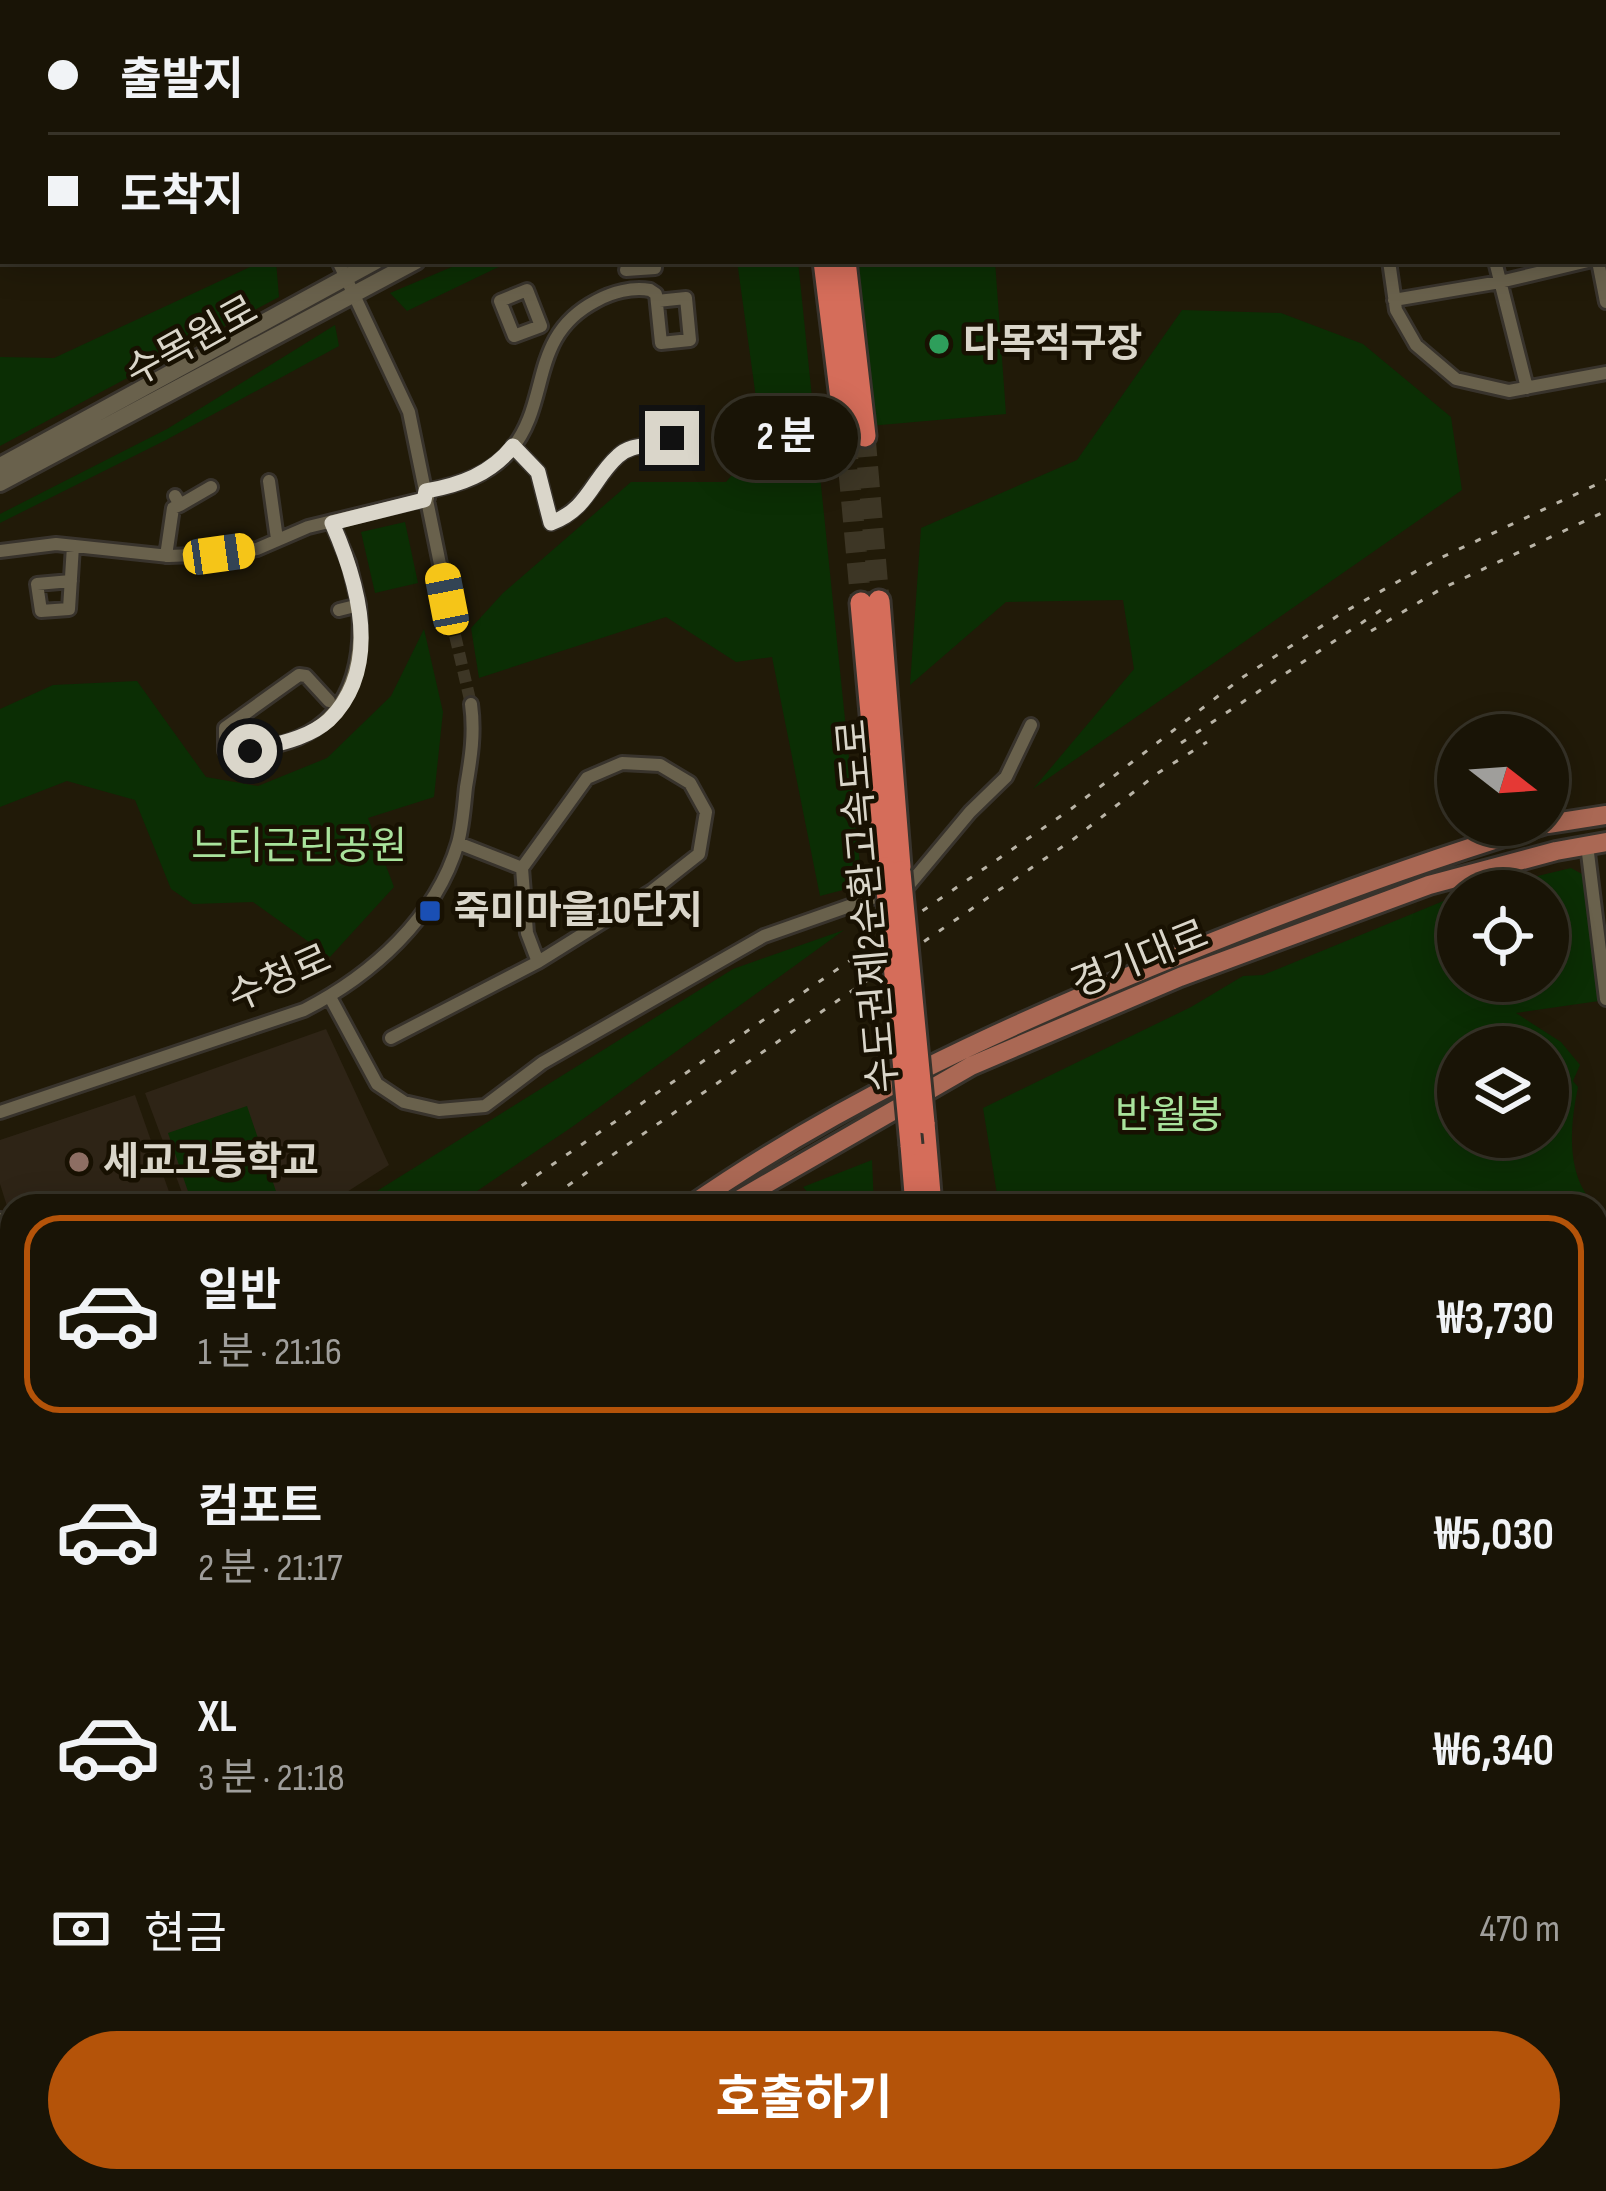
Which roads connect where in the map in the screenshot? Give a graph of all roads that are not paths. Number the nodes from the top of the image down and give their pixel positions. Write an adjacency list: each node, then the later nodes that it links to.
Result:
1 (402, 264): 10 (street, 수목원로)
2 (654, 264): 9 (street)
3 (825, 264): 4 (highway)
4 (845, 264)
5 (1389, 264): 13 (street)
6 (1497, 264): 11 (street)
7 (1575, 264): 11 (street)
8 (1603, 264): 15 (street)
9 (625, 266): 12 (street)
10 (346, 276): 22 (street, 수목원로); 24 (street, 수목원로); 26 (street)
11 (1500, 282): 13 (street); 19 (street)
12 (628, 290): 14 (street); 17 (street)
13 (1394, 300): 19 (street)
14 (656, 301)
15 (1606, 302)
16 (541, 326): 17 (street)
17 (555, 338): 21 (street)
18 (1606, 373): 19 (street)
19 (1527, 388)
20 (672, 438): 21 (street)
21 (513, 446): 26 (street)
22 (0, 466)
23 (268, 481): 28 (street)
24 (0, 483)
25 (211, 487): 31 (street)
26 (427, 495): 27 (street); 36 (street)
27 (332, 523): 28 (street); 34 (street)
28 (277, 539): 31 (street)
29 (74, 546): 30 (street); 31 (street); 32 (street)
30 (0, 551)
31 (166, 556)
32 (71, 580)
33 (870, 602): 45 (highway, 수도권제2순환고속도로)
34 (359, 605): 35 (street); 37 (street)
35 (339, 610)
36 (451, 618)
37 (329, 701)
38 (471, 704): 42 (street, 수청로)
39 (1031, 725): 48 (street)
40 (1606, 815): 41 (main road, 경기대로)
41 (1569, 820)
42 (458, 843): 46 (street); 48 (street, 수청로)
43 (1596, 843): 49 (street); 53 (main road, 경기대로)
44 (1473, 846): 52 (main road, 경기대로)
45 (892, 867): 54 (highway, 수도권제2순환고속도로, bridge); 55 (highway, 수도권제2순환고속도로, bridge)
46 (522, 868): 47 (street); 47 (street)
47 (538, 962): 50 (street)
48 (330, 997): 51 (street, 수청로)
49 (1606, 1000)
50 (392, 1037)
51 (0, 1112)
52 (709, 1194)
53 (749, 1194)
54 (915, 1194)
55 (930, 1194)

